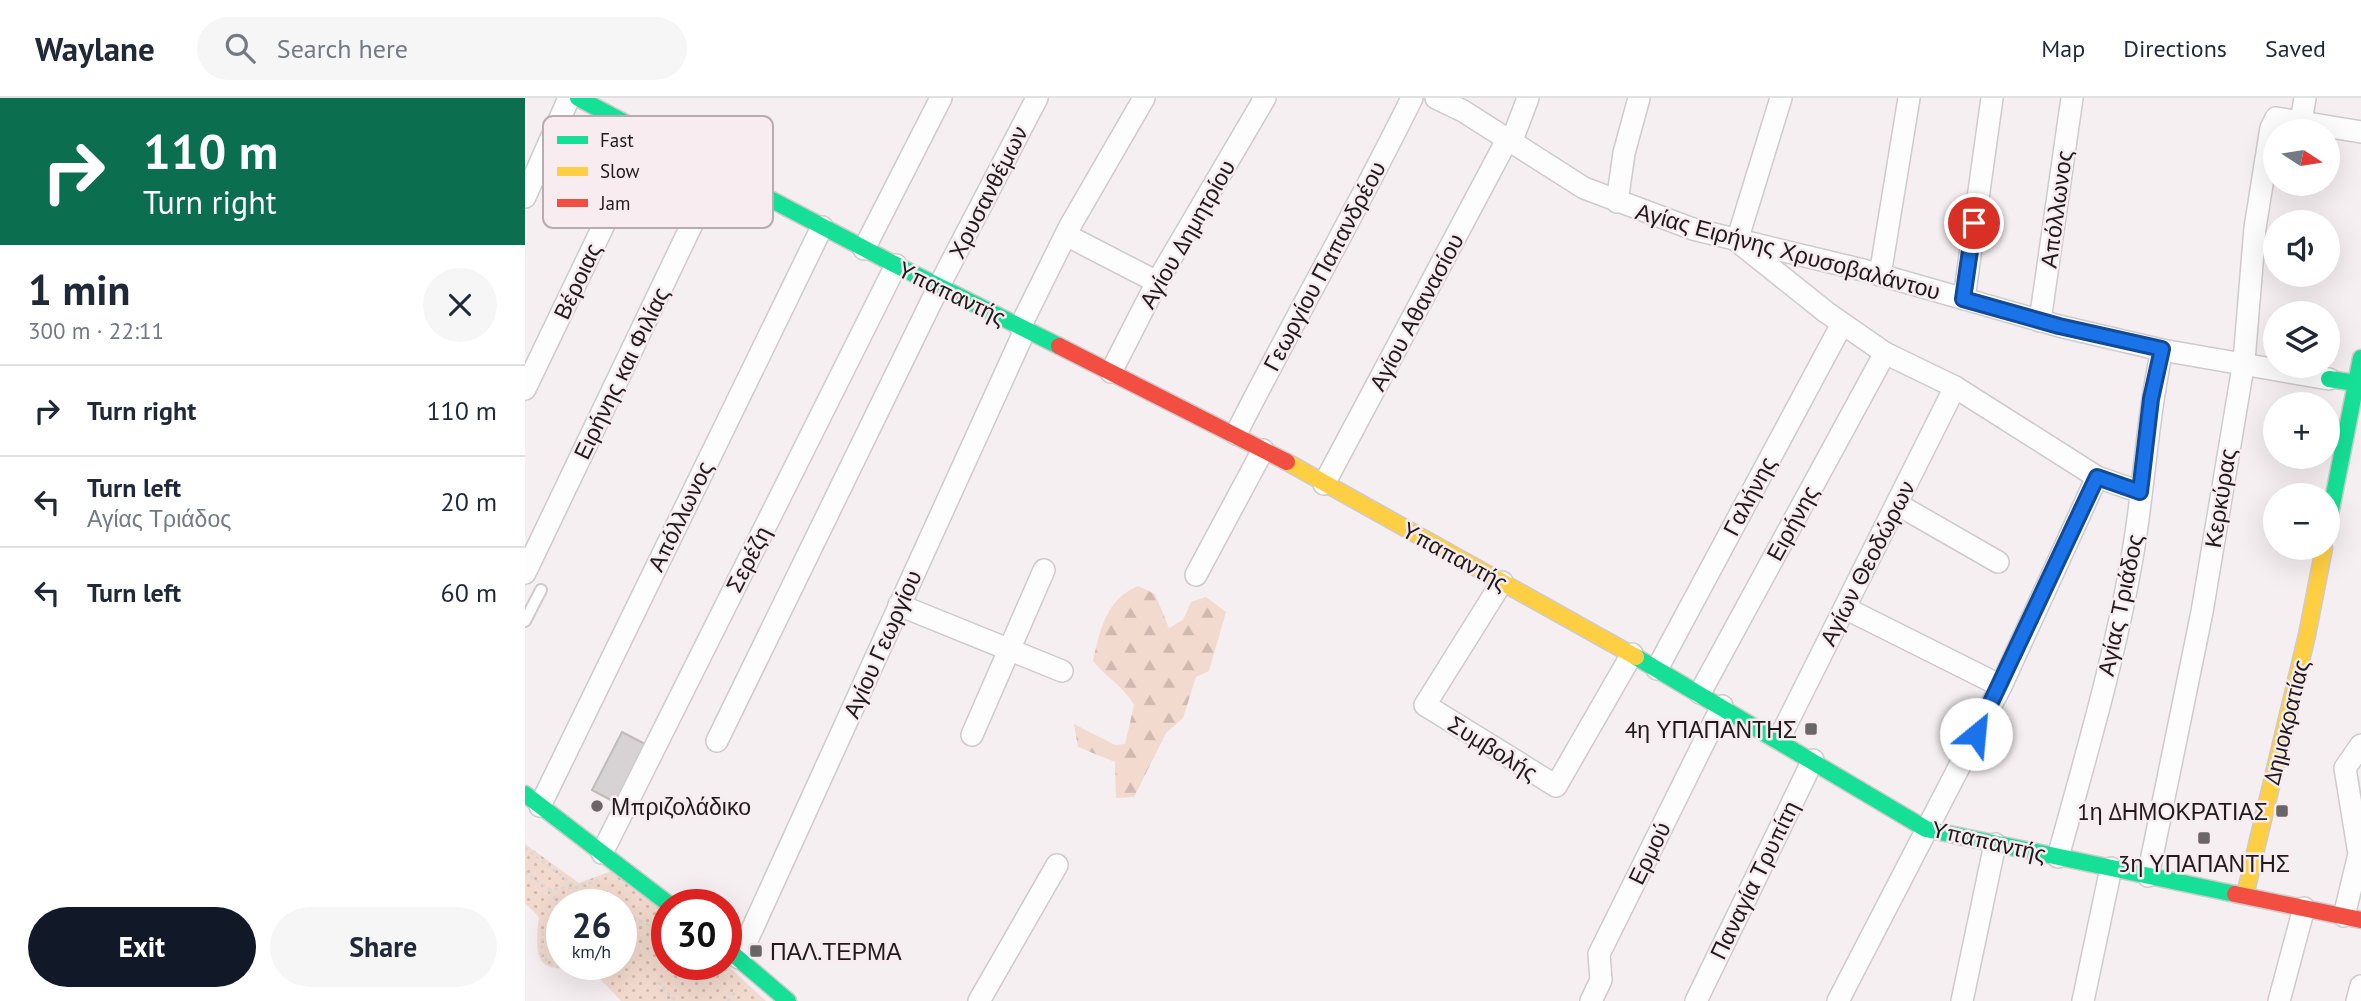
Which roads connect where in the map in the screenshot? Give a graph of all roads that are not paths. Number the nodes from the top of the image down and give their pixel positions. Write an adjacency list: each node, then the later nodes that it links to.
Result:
1 (569, 98): 17 (street)
2 (578, 98): 16 (street, Υπαπαντής)
3 (941, 98): 32 (street)
4 (1037, 98): 36 (street, Χρυσανθέμων)
5 (1144, 98): 30 (street, Αγίου Γεωργίου)
6 (1265, 98): 35 (street, Αγίου Δημητρίου)
7 (1412, 98): 50 (street, Γεωργίου Παπανδρέου)
8 (1436, 98): 21 (street, Αγίας Ειρήνης Χρυσοβαλάντου)
9 (1528, 98): 21 (street, Αγίου Αθανασίου)
10 (1639, 98): 26 (street)
11 (1781, 98): 31 (street)
12 (1909, 98): 34 (street)
13 (1992, 98): 37 (street)
14 (2072, 98): 38 (street, Απόλλωνος)
15 (2305, 98): 18 (street)
16 (608, 106)
17 (561, 116)
18 (2302, 119)
19 (2340, 128): 20 (street)
20 (2361, 132)
21 (1509, 141): 26 (street, Αγίας Ειρήνης Χρυσοβαλάντου); 54 (street, Αγίου Αθανασίου)
22 (543, 156): 24 (street)
23 (2263, 178): 44 (street, Κερκύρας)
24 (525, 197)
25 (773, 201): 27 (street, Υπαπαντής)
26 (1617, 202): 31 (street, Αγίας Ειρήνης Χρυσοβαλάντου)
27 (822, 227): 32 (street, Υπαπαντής); 80 (street, Απόλλωνος)
28 (602, 228): 49 (street, Βέροιας)
29 (690, 228): 60 (street, Ειρήνης και Φιλίας)
30 (1066, 235): 35 (street); 40 (street, Αγίου Γεωργίου)
31 (1737, 241): 34 (street, Αγίας Ειρήνης Χρυσοβαλάντου); 39 (street)
32 (864, 249): 33 (street, Υπαπαντής)
33 (896, 265): 36 (street, Υπαπαντής); 83 (street, Σερέζη)
34 (1880, 275): 37 (street, Αγίας Ειρήνης Χρυσοβαλάντου)
35 (1157, 282): 45 (street, Αγίου Δημητρίου)
36 (939, 286): 40 (street, Υπαπαντής); 76 (street, Χρυσανθέμων)
37 (1963, 299): 38 (street, Αγίας Ειρήνης Χρυσοβαλάντου)
38 (2040, 321): 41 (street, Αγίας Ειρήνης Χρυσοβαλάντου)
39 (1842, 324): 42 (street); 69 (street, Γαλήνης)
40 (1023, 328): 45 (street, Υπαπαντής); 64 (street, Αγίου Γεωργίου)
41 (2162, 349): 44 (street, Αγίας Ειρήνης Χρυσοβαλάντου); 55 (street, Αγίας Τριάδος)
42 (1885, 353): 48 (street); 72 (street, Ειρήνης)
43 (2361, 358): 47 (street)
44 (2243, 361): 46 (street, Αγίας Ειρήνης Χρυσοβαλάντου); 88 (street, Κερκύρας)
45 (1111, 372): 50 (street, Υπαπαντής)
46 (2329, 379): 47 (street)
47 (2358, 383): 53 (street)
48 (1955, 387): 52 (street); 56 (street, Αγίων Θεοδώρων)
49 (525, 389)
50 (1236, 434): 51 (street, Υπαπαντής)
51 (1263, 450): 54 (street, Υπαπαντής); 61 (street)
52 (2097, 477): 55 (street); 71 (street)
53 (2337, 483)
54 (1325, 484): 62 (street, Υπαπαντής)
55 (2140, 492): 85 (street, Αγίας Τριάδος)
56 (1896, 504): 58 (street); 65 (street, Αγίων Θεοδώρων)
57 (2322, 560): 90 (street, Δημοκρατίας)
58 (1998, 562)
59 (1044, 570): 67 (street)
60 (525, 573)
61 (1196, 575)
62 (1502, 582): 68 (street, Υπαπαντής); 68 (street, Συμβολής)
63 (541, 590): 66 (lane)
64 (899, 605): 67 (street); 93 (street, Αγίου Γεωργίου)
65 (1845, 608): 71 (street); 75 (street, Αγίων Θεοδώρων)
66 (525, 621)
67 (1009, 650): 70 (street); 74 (street)
68 (1632, 654): 69 (street, Υπαπαντής)
69 (1657, 669): 72 (street, Υπαπαντής)
70 (1062, 671)
71 (2001, 686): 81 (street)
72 (1700, 693): 73 (street, Υπαπαντής)
73 (1722, 706): 75 (street, Υπαπαντής); 98 (street, Ερμού)
74 (972, 735)
75 (1779, 739): 78 (street, Υπαπαντής)
76 (717, 741)
77 (2361, 745): 79 (street)
78 (1813, 760): 81 (street, Υπαπαντής); 99 (street, Παναγία Τρυπίτη)
79 (2353, 771): 84 (street)
80 (533, 800): 83 (street)
81 (1926, 829): 82 (street, Υπαπαντής); 100 (street)
82 (1996, 844): 85 (street, Υπαπαντής); 101 (street)
83 (602, 853): 89 (street)
84 (2360, 855): 92 (street)
85 (2058, 857): 87 (street, Υπαπαντής)
86 (1056, 865): 97 (street)
87 (2111, 868): 88 (street, Υπαπαντής); 102 (street)
88 (2148, 876): 90 (street, Υπαπαντής)
89 (651, 891)
90 (2245, 895): 91 (street, Υπαπαντής)
91 (2304, 908): 92 (street, Υπαπαντής); 103 (street)
92 (2353, 918)
93 (742, 934)
94 (742, 961): 96 (street)
95 (2361, 986): 104 (street)
96 (787, 1001)
97 (979, 1001)
98 (1591, 1001)
99 (1696, 1001)
100 (1838, 1001)
101 (1962, 1001)
102 (2083, 1001)
103 (2279, 1001)
104 (2357, 1001)

